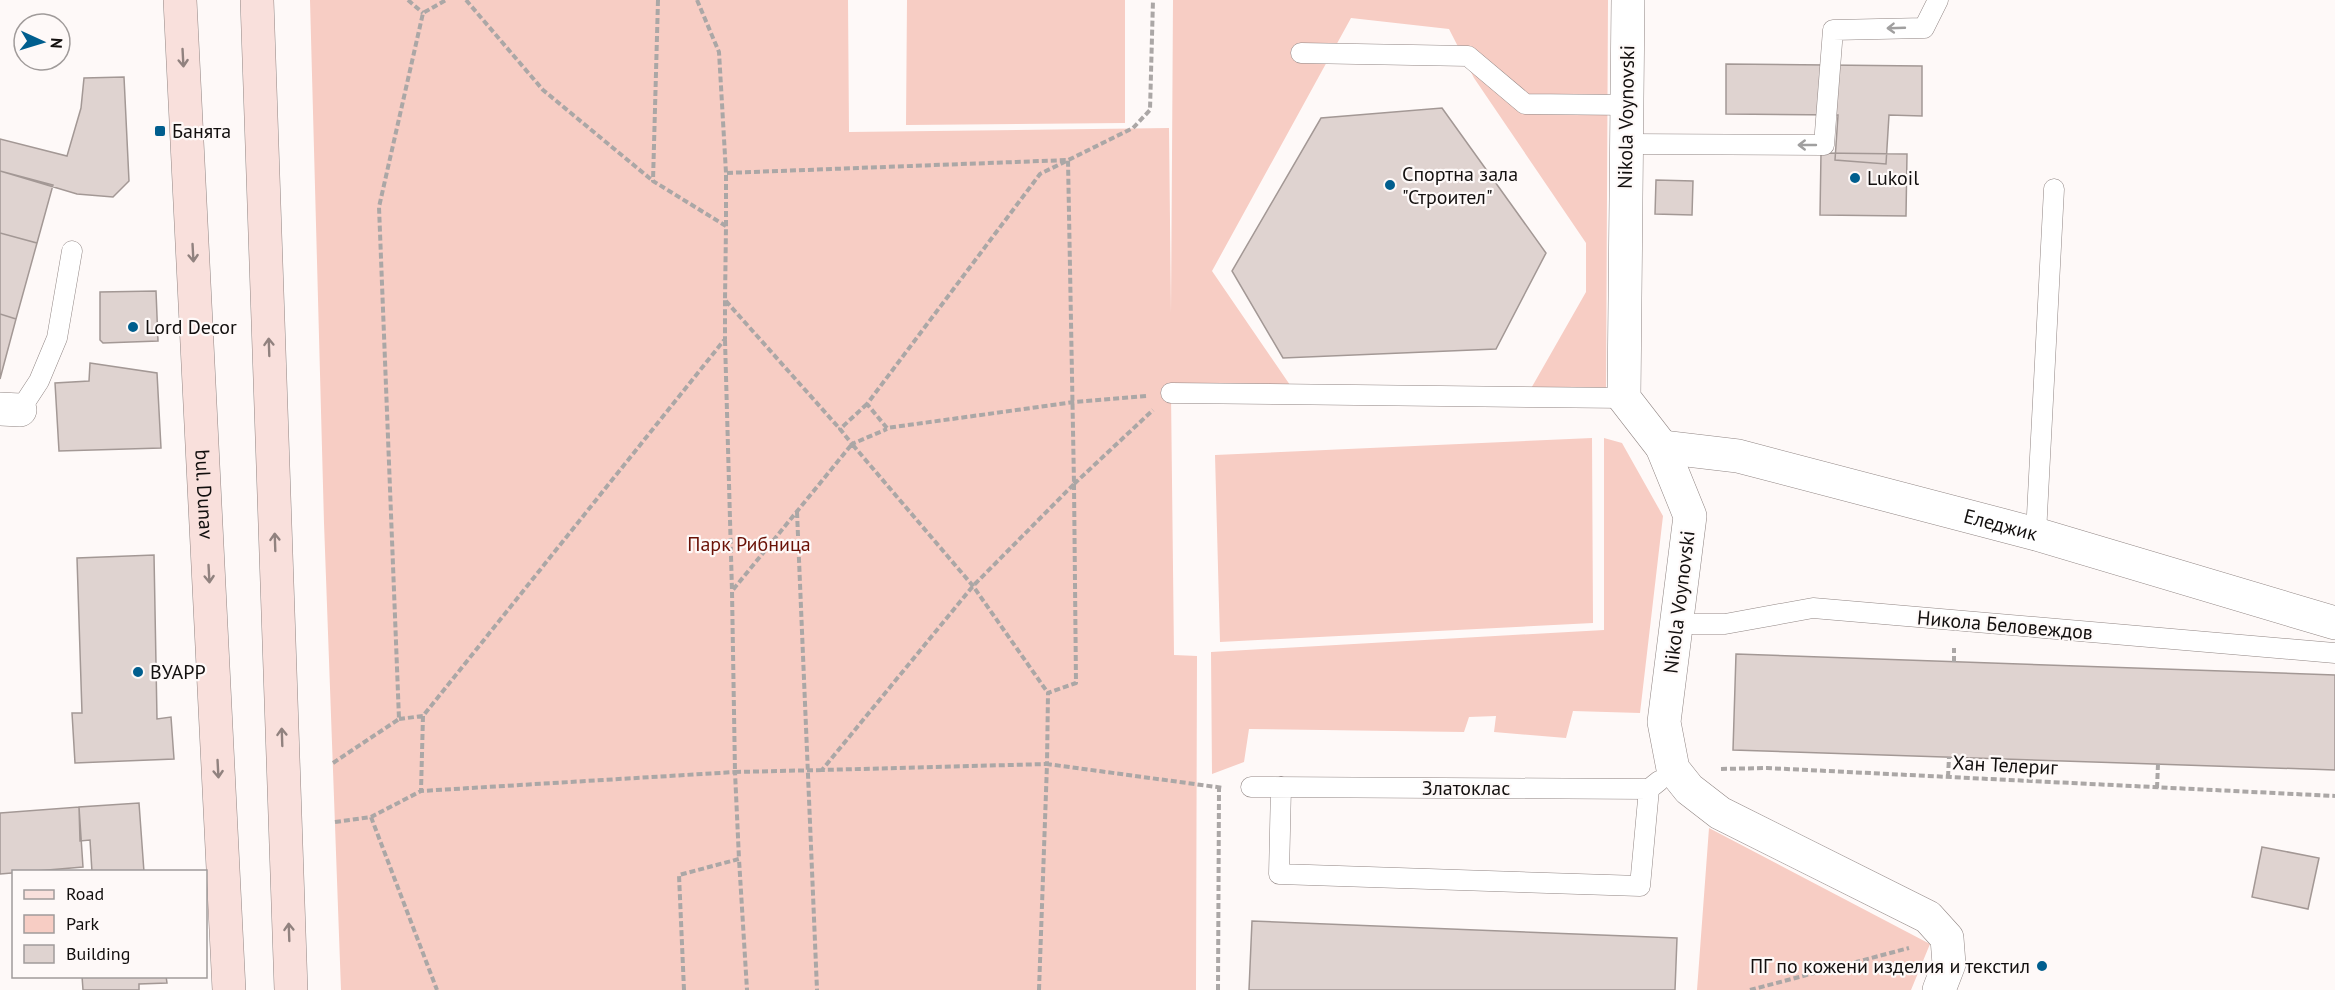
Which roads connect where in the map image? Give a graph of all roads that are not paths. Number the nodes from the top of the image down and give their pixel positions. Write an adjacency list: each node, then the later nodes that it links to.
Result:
1 (180, 0): 21 (main road, bul. Dunav, one-way to 21)
2 (257, 0): 22 (main road, one-way to 2)
3 (1628, 0): 6 (street, Nikola Voynovski)
4 (1938, 0): 7 (lane, one-way to 7)
5 (1301, 53): 6 (lane)
6 (1626, 105): 7 (street, Nikola Voynovski)
7 (1625, 144): 11 (street, Nikola Voynovski)
8 (2054, 189): 14 (lane)
9 (72, 251): 12 (lane)
10 (1171, 393): 11 (lane)
11 (1624, 398): 13 (street, Nikola Voynovski)
12 (10, 409)
13 (1662, 447): 14 (street, Еледжик); 16 (street, Nikola Voynovski)
14 (2036, 534): 15 (street, Еледжик)
15 (2335, 623)
16 (1677, 624): 17 (lane, Никола Беловеждов); 18 (street, Nikola Voynovski)
17 (2335, 653)
18 (1661, 779): 20 (lane, Златоклас); 20 (lane); 23 (street, Nikola Voynovski)
19 (1251, 787): 20 (lane, Златоклас)
20 (1281, 787)
21 (229, 990)
22 (291, 990)
23 (1939, 990)

